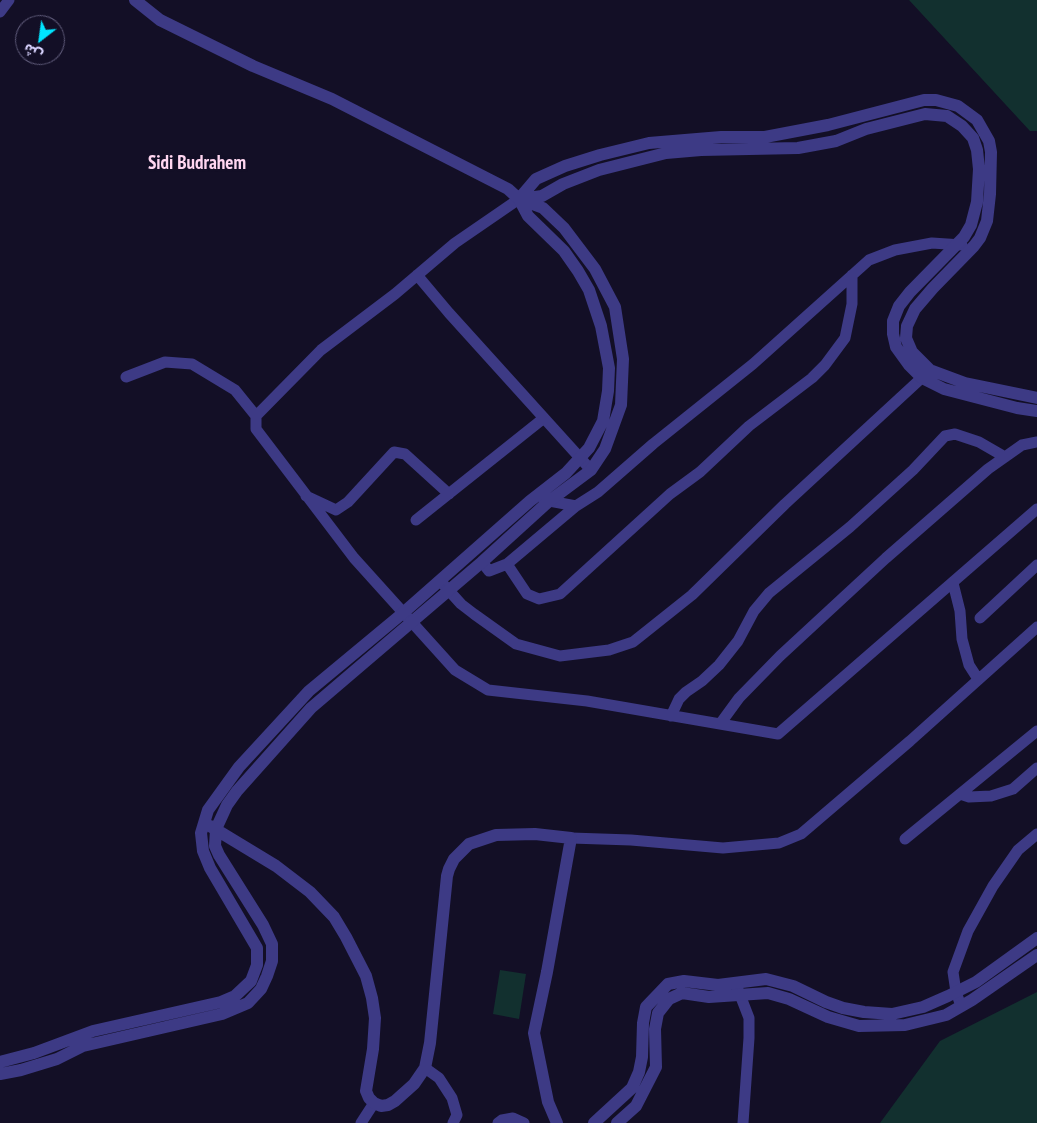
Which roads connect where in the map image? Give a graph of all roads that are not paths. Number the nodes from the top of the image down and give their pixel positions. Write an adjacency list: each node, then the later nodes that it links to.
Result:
1 (9, 0): 3 (street)
2 (135, 0): 4 (street)
3 (0, 12)
4 (519, 199): 5 (street); 6 (street); 8 (street); 17 (street); 18 (street)
5 (957, 245): 6 (street); 7 (street); 9 (street)
6 (974, 246): 9 (street)
7 (852, 274): 22 (street); 26 (street)
8 (418, 275): 13 (street); 14 (street)
9 (926, 374): 11 (street); 12 (street); 30 (street)
10 (126, 377): 13 (street)
11 (1037, 398)
12 (1037, 411)
13 (256, 416): 20 (street)
14 (544, 418): 17 (street); 19 (street)
15 (1037, 442): 16 (street)
16 (1006, 457): 35 (street); 36 (street)
17 (580, 458): 18 (street); 21 (street)
18 (591, 470): 21 (street)
19 (448, 494): 20 (street); 24 (street)
20 (305, 496): 31 (street)
21 (542, 499): 22 (street); 25 (street); 28 (street)
22 (576, 506): 26 (street)
23 (1037, 509): 29 (street)
24 (416, 520)
25 (482, 562): 26 (street); 30 (street)
26 (507, 564)
27 (1037, 565): 32 (street)
28 (440, 580): 30 (street); 31 (street)
29 (953, 583): 34 (street); 36 (street)
30 (449, 590): 31 (street)
31 (407, 617): 35 (street); 40 (street); 41 (street)
32 (980, 618)
33 (1037, 627): 34 (street)
34 (978, 679): 43 (street)
35 (671, 716): 36 (street)
36 (720, 724)
37 (1037, 731): 39 (street)
38 (1037, 768): 39 (street)
39 (960, 794): 44 (street)
40 (204, 822): 41 (street); 51 (street)
41 (216, 829): 53 (street); 54 (street)
42 (1037, 834): 48 (street)
43 (571, 838): 52 (street); 59 (street)
44 (905, 839)
45 (1037, 938): 48 (street)
46 (1037, 955): 50 (street)
47 (734, 982): 48 (street); 49 (street); 60 (street)
48 (956, 992): 50 (street)
49 (740, 995): 50 (street); 61 (street); 62 (street)
50 (961, 1006)
51 (0, 1062)
52 (425, 1068): 54 (street); 56 (street)
53 (0, 1074)
54 (374, 1103): 55 (street)
55 (361, 1123)
56 (452, 1123)
57 (498, 1123): 58 (street)
58 (524, 1123)
59 (557, 1123)
60 (594, 1123)
61 (617, 1123)
62 (743, 1123)

